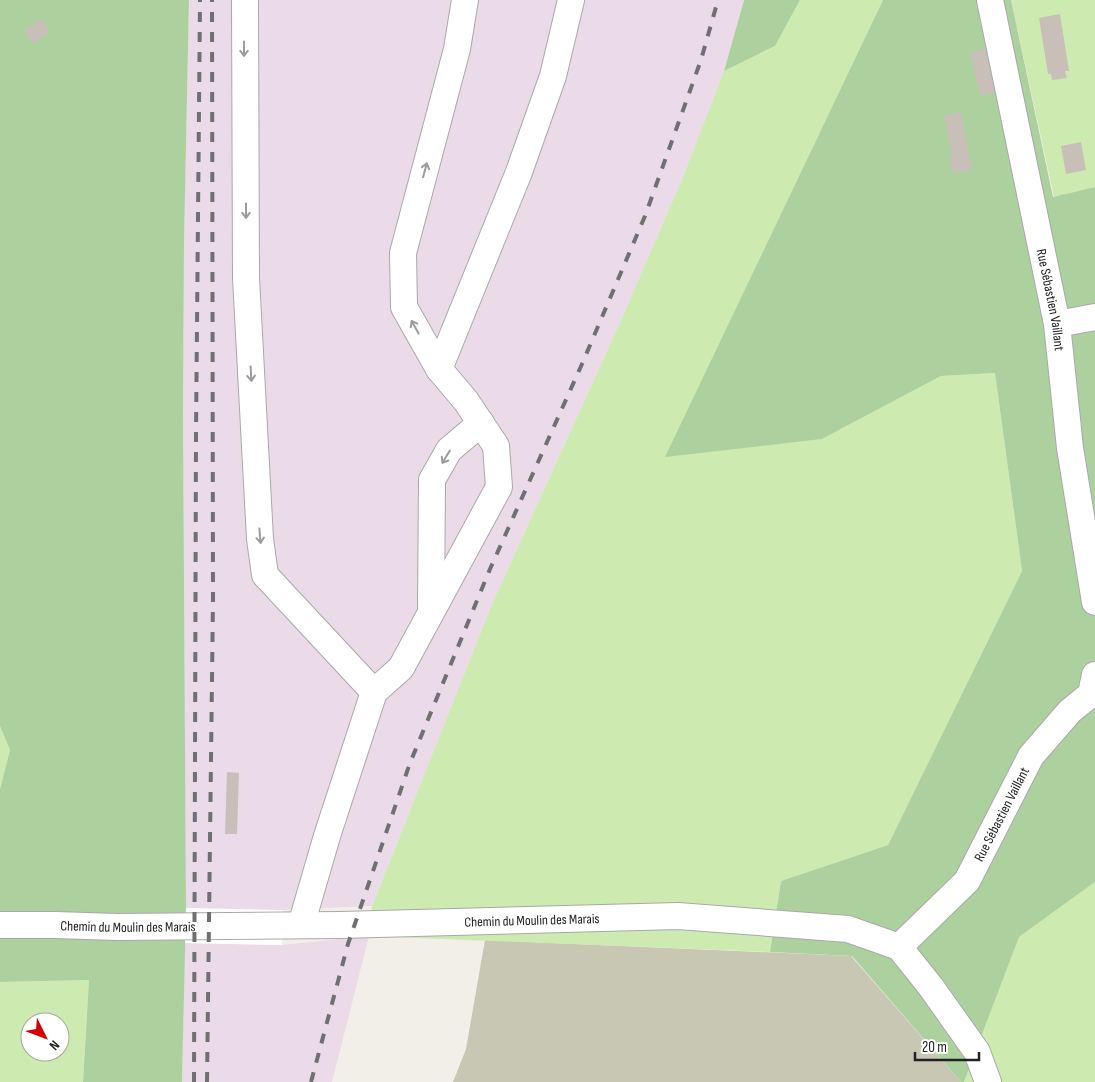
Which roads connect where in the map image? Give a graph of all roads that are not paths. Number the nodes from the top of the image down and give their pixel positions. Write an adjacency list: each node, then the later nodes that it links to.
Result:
1 (245, 0): 12 (street, one-way to 12)
2 (465, 0): 7 (street, one-way to 2)
3 (570, 0): 7 (street)
4 (990, 0): 6 (street, Rue Sébastien Vaillant)
5 (1095, 317): 6 (street)
6 (1057, 324): 9 (street, Rue Sébastien Vaillant)
7 (439, 369): 8 (street)
8 (480, 423): 10 (street, one-way to 10); 10 (street)
9 (1095, 602)
10 (431, 613): 12 (street)
11 (1095, 675): 15 (street, Rue Sébastien Vaillant)
12 (374, 692): 14 (street)
13 (0, 925): 14 (street, Chemin du Moulin des Marais)
14 (305, 925): 15 (street, Chemin du Moulin des Marais)
15 (899, 947): 16 (street)
16 (988, 1082)

